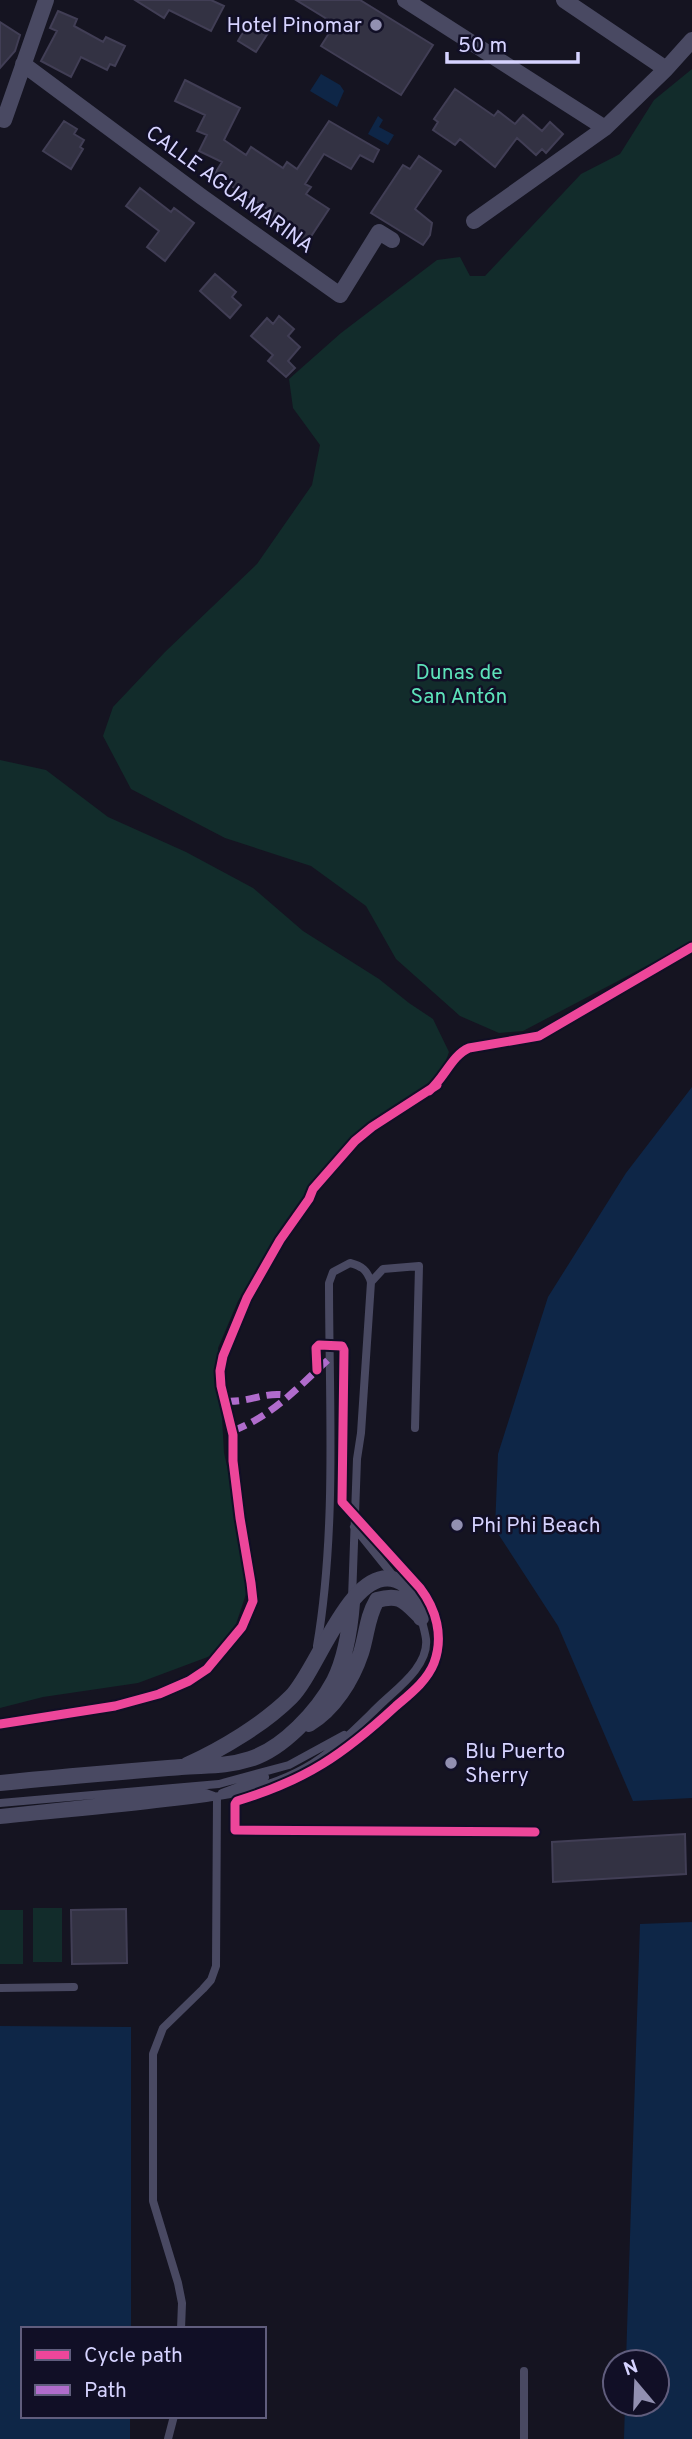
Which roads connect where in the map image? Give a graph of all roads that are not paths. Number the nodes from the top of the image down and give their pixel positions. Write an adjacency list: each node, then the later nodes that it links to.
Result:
1 (46, 0): 5 (street)
2 (405, 0): 8 (street)
3 (564, 0): 6 (street)
4 (692, 40): 6 (street)
5 (23, 64): 7 (street); 10 (street, CALLE AGUAMARINA)
6 (666, 69): 8 (street)
7 (4, 120)
8 (605, 128): 9 (street)
9 (474, 221)
10 (392, 240)
11 (371, 1282): 12 (lane); 13 (lane); 17 (lane)
12 (415, 1428)
13 (354, 1527): 14 (lane); 15 (lane)
14 (397, 1580): 15 (street); 16 (street)
15 (352, 1603): 17 (street); 19 (street)
16 (421, 1618): 18 (lane); 19 (street)
17 (314, 1666): 21 (street)
18 (356, 1729): 20 (lane); 25 (lane)
19 (292, 1734): 21 (street)
20 (289, 1765): 23 (lane); 25 (lane)
21 (185, 1767): 22 (street)
22 (0, 1783)
23 (177, 1788): 24 (lane); 26 (lane)
24 (187, 1793): 25 (lane); 27 (lane)
25 (217, 1797): 28 (lane); 31 (lane)
26 (0, 1803)
27 (0, 1812)
28 (0, 1820)
29 (74, 1987): 30 (lane)
30 (0, 1988)
31 (181, 2327)
32 (524, 2371): 35 (lane)
33 (173, 2418): 34 (lane)
34 (168, 2439)
35 (524, 2439)

